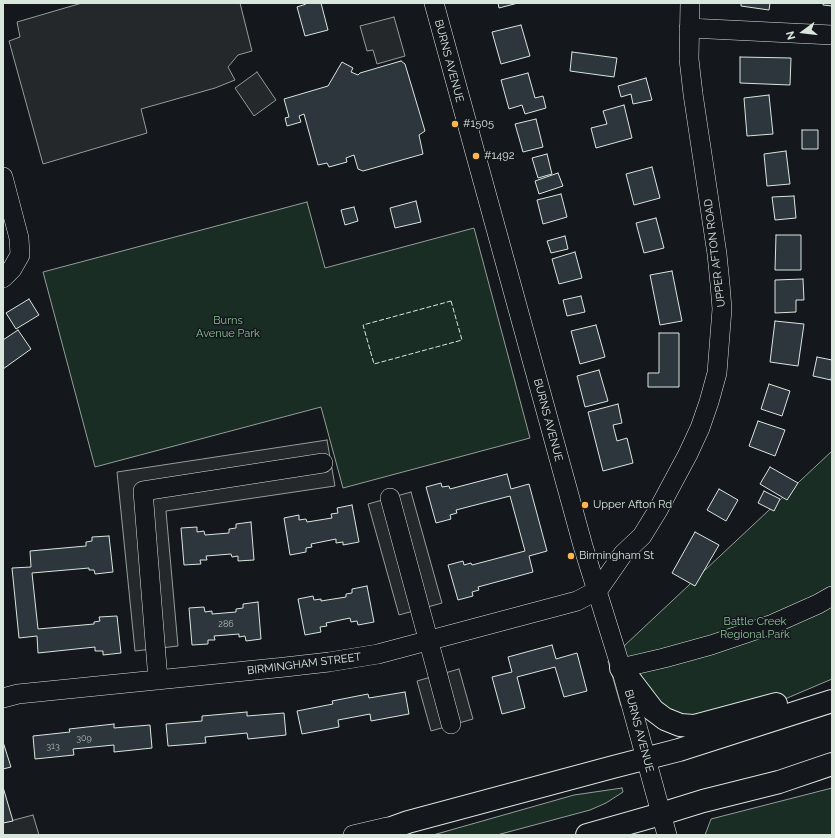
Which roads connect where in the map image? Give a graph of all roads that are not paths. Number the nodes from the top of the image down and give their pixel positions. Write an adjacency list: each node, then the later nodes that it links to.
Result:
1 (434, 3): 9 (street, BURNS AVENUE)
2 (690, 3): 3 (street, UPPER AFTON ROAD)
3 (689, 28): 4 (street); 9 (street, UPPER AFTON ROAD)
4 (832, 35)
5 (3, 177): 6 (street)
6 (8, 274)
7 (323, 463): 13 (street)
8 (390, 498): 11 (street)
9 (598, 590): 11 (street, BIRMINGHAM STREET); 12 (street, BURNS AVENUE)
10 (832, 596): 12 (street)
11 (429, 641): 13 (street, BIRMINGHAM STREET); 17 (street)
12 (621, 668): 14 (highway); 18 (street, BURNS AVENUE)
13 (158, 680): 15 (street, BIRMINGHAM STREET)
14 (832, 694)
15 (3, 698)
16 (832, 701): 18 (highway)
17 (451, 724)
18 (646, 759): 22 (street, BURNS AVENUE); 23 (highway)
19 (832, 764): 21 (highway)
20 (832, 776): 21 (highway)
21 (779, 782): 22 (highway)
22 (661, 814): 26 (highway); 27 (street, BURNS AVENUE)
23 (408, 822): 24 (street); 25 (highway)
24 (353, 835)
25 (372, 835)
26 (587, 835)
27 (667, 835)

